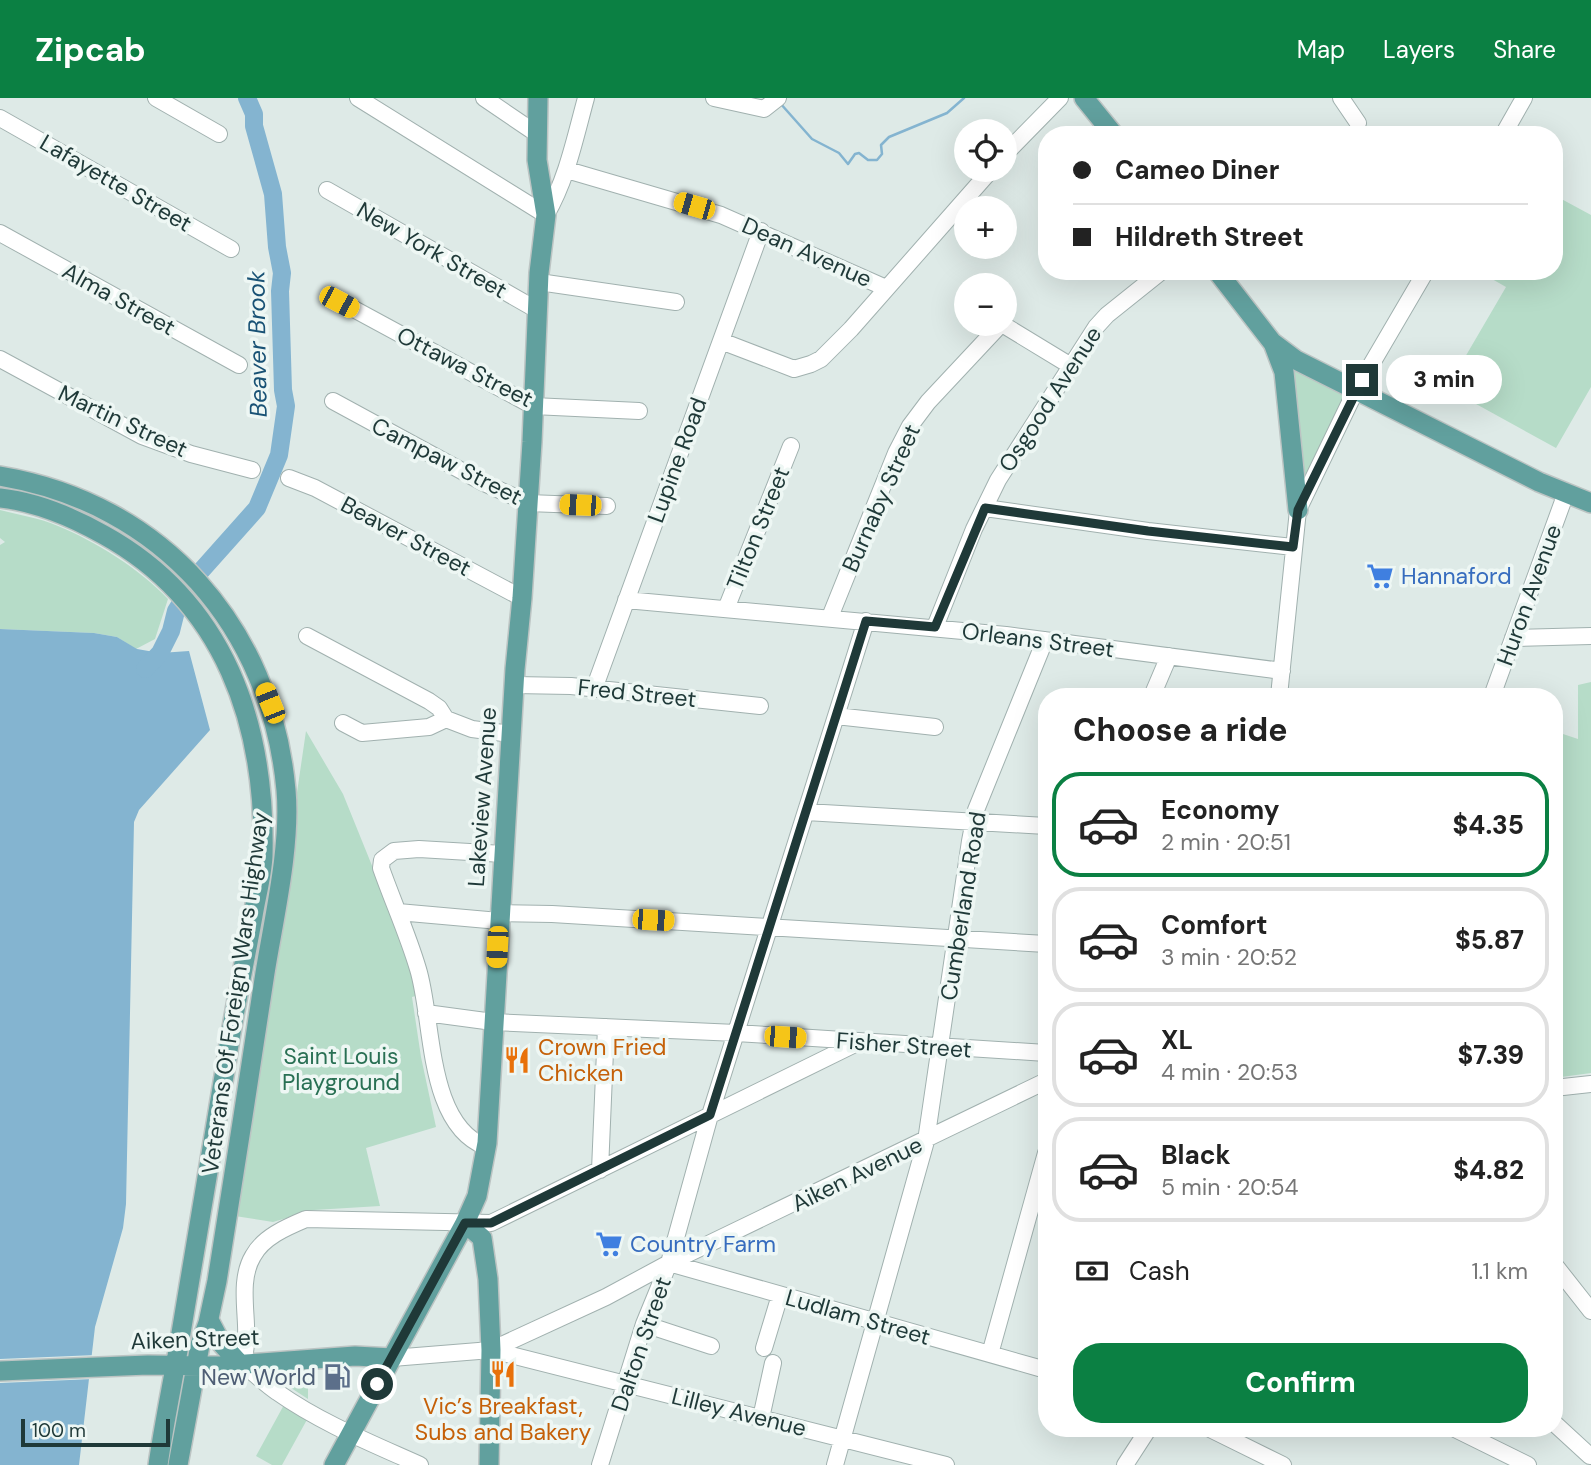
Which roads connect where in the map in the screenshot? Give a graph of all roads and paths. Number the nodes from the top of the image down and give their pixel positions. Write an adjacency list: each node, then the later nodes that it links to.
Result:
1 (156, 98): 16 (street)
2 (358, 98): 23 (street)
3 (484, 98): 17 (street)
4 (538, 98): 17 (main road, Lakeview Avenue)
5 (586, 98): 20 (street)
6 (714, 98): 11 (street)
7 (1060, 98): 19 (street)
8 (1084, 98): 13 (main road)
9 (1341, 98): 14 (street)
10 (1524, 98): 15 (street)
11 (776, 100)
12 (4, 120): 18 (street); 26 (street, Lafayette Street)
13 (1107, 126)
14 (1360, 126)
15 (1508, 126)
16 (219, 134)
17 (537, 134): 23 (main road, Lakeview Avenue)
18 (0, 137)
19 (1017, 142)
20 (567, 170): 23 (street); 24 (street, Dean Avenue)
21 (981, 182): 31 (street)
22 (327, 190): 34 (street, New York Street)
23 (546, 215): 30 (main road, Lakeview Avenue)
24 (761, 232): 31 (street, Dean Avenue); 37 (street, Lupine Road)
25 (0, 233): 40 (street, Alma Street)
26 (231, 249)
27 (1152, 280): 41 (street, Osgood Avenue)
28 (1224, 280): 38 (main road)
29 (1421, 280): 42 (street)
30 (539, 282): 33 (street); 34 (main road, Lakeview Avenue)
31 (886, 288): 37 (street)
32 (339, 302): 44 (street, Ottawa Street)
33 (676, 302)
34 (537, 310): 44 (main road, Lakeview Avenue)
35 (1017, 334): 41 (street, Burnaby Street)
36 (990, 336): 61 (street, Burnaby Street)
37 (721, 341): 59 (street, Lupine Road)
38 (1272, 342): 42 (main road); 56 (main road)
39 (0, 359): 47 (street, Martin Street)
40 (239, 365)
41 (1071, 366): 55 (street, Osgood Avenue)
42 (1356, 391): 50 (main road); 56 (street)
43 (333, 401): 52 (street, Campaw Street)
44 (533, 406): 45 (street, Ottawa Street); 52 (main road, Lakeview Avenue)
45 (639, 411)
46 (791, 446): 60 (street, Tilton Street)
47 (252, 470)
48 (0, 476): 110 (main road, Veterans Of Foreign Wars Highway)
49 (289, 478): 58 (street, Beaver Street)
50 (1566, 493): 53 (main road); 66 (street, Huron Avenue)
51 (0, 498): 120 (main road, Veterans Of Foreign Wars Highway)
52 (528, 503): 54 (street, Campaw Street); 58 (main road, Lakeview Avenue)
53 (1591, 503)
54 (607, 506)
55 (985, 508): 57 (street); 63 (street, Osgood Avenue)
56 (1298, 510): 57 (street)
57 (1293, 547): 69 (street)
58 (522, 598): 70 (main road, Lakeview Avenue)
59 (626, 600): 60 (street, Orleans Street); 74 (street, Lupine Road)
60 (726, 609): 61 (street, Orleans Street)
61 (830, 617): 62 (street, Orleans Street)
62 (866, 621): 63 (street, Orleans Street); 76 (street, Dalton Street)
63 (935, 627): 67 (street, Orleans Street)
64 (307, 636): 77 (street)
65 (1591, 636): 66 (street)
66 (1513, 638): 73 (street, Huron Avenue)
67 (1045, 640): 68 (street, Orleans Street); 82 (street, Cumberland Road)
68 (1169, 656): 69 (street, Orleans Street); 71 (street)
69 (1283, 671): 72 (street)
70 (513, 685): 74 (street, Fred Street); 80 (main road, Lakeview Avenue)
71 (1155, 688)
72 (1280, 688)
73 (1495, 688)
74 (594, 689): 75 (street, Fred Street)
75 (760, 706)
76 (836, 716): 79 (street); 81 (street, Dalton Street)
77 (446, 719): 78 (street); 80 (street)
78 (343, 723)
79 (935, 727)
80 (510, 734): 84 (main road, Lakeview Avenue)
81 (806, 812): 82 (street); 87 (street, Dalton Street)
82 (974, 821): 83 (street); 88 (street, Cumberland Road)
83 (1038, 825)
84 (503, 854): 85 (street); 86 (main road, Lakeview Avenue)
85 (398, 912): 86 (street); 90 (street)
86 (499, 917): 87 (street); 91 (main road, Lakeview Avenue)
87 (769, 927): 88 (street); 93 (street, Dalton Street)
88 (957, 939): 89 (street); 95 (street, Cumberland Road)
89 (1038, 944)
90 (426, 1013): 91 (street, Fisher Street); 102 (street)
91 (493, 1022): 92 (street, Fisher Street); 102 (main road, Lakeview Avenue)
92 (606, 1027): 93 (street, Fisher Street); 103 (street)
93 (736, 1033): 94 (street, Fisher Street); 100 (street, Dalton Street)
94 (859, 1042): 95 (street, Fisher Street); 100 (street)
95 (940, 1048): 96 (street, Fisher Street); 101 (street, Cumberland Road)
96 (1038, 1054)
97 (1591, 1084): 99 (street)
98 (1038, 1085): 101 (street, Aiken Avenue)
99 (1563, 1087)
100 (710, 1115): 103 (street); 106 (street, Dalton Street)
101 (926, 1141): 106 (street, Aiken Avenue); 111 (street, Cumberland Road)
102 (486, 1147): 105 (main road, Lakeview Avenue)
103 (600, 1170): 105 (street)
104 (1038, 1196): 116 (street)
105 (465, 1223): 115 (main road); 117 (main road, Lakeview Avenue); 119 (street)
106 (670, 1263): 108 (street, Ludlam Street); 112 (street, Dalton Street); 115 (street, Aiken Avenue)
107 (1563, 1275): 109 (street)
108 (780, 1295): 111 (street, Ludlam Street); 114 (street)
109 (1591, 1311)
110 (209, 1320): 119 (main road); 121 (main road, Veterans Of Foreign Wars Highway)
111 (876, 1322): 116 (street, Ludlam Street); 131 (street, Cumberland Road)
112 (644, 1324): 113 (street); 124 (street, Dalton Street)
113 (711, 1346)
114 (764, 1348)
115 (491, 1350): 117 (street, Aiken Avenue); 124 (street, Lilley Avenue); 137 (main road)
116 (990, 1354): 122 (street, Ludlam Street)
117 (392, 1358): 119 (main road, Aiken Street); 127 (main road, Lakeview Avenue)
118 (773, 1363): 125 (street)
119 (242, 1364): 121 (main road, Aiken Street); 127 (street)
120 (175, 1365): 121 (main road, Aiken Street); 123 (main road, Aiken Street); 133 (main road)
121 (196, 1366): 134 (main road)
122 (1038, 1368)
123 (0, 1371)
124 (626, 1383): 125 (street, Lilley Avenue); 138 (street, Dalton Street)
125 (761, 1418): 131 (street, Lilley Avenue)
126 (1563, 1432): 132 (street)
127 (350, 1435): 135 (main road, Lakeview Avenue); 136 (street)
128 (1143, 1437): 141 (street)
129 (1226, 1437): 142 (street)
130 (1471, 1437): 143 (street)
131 (842, 1438): 139 (street, Cumberland Road); 140 (street, Lilley Avenue)
132 (1588, 1458)
133 (158, 1465)
134 (178, 1465)
135 (334, 1465)
136 (420, 1465)
137 (489, 1465)
138 (600, 1465)
139 (835, 1465)
140 (946, 1465)
141 (1125, 1465)
142 (1283, 1465)
143 (1528, 1465)

